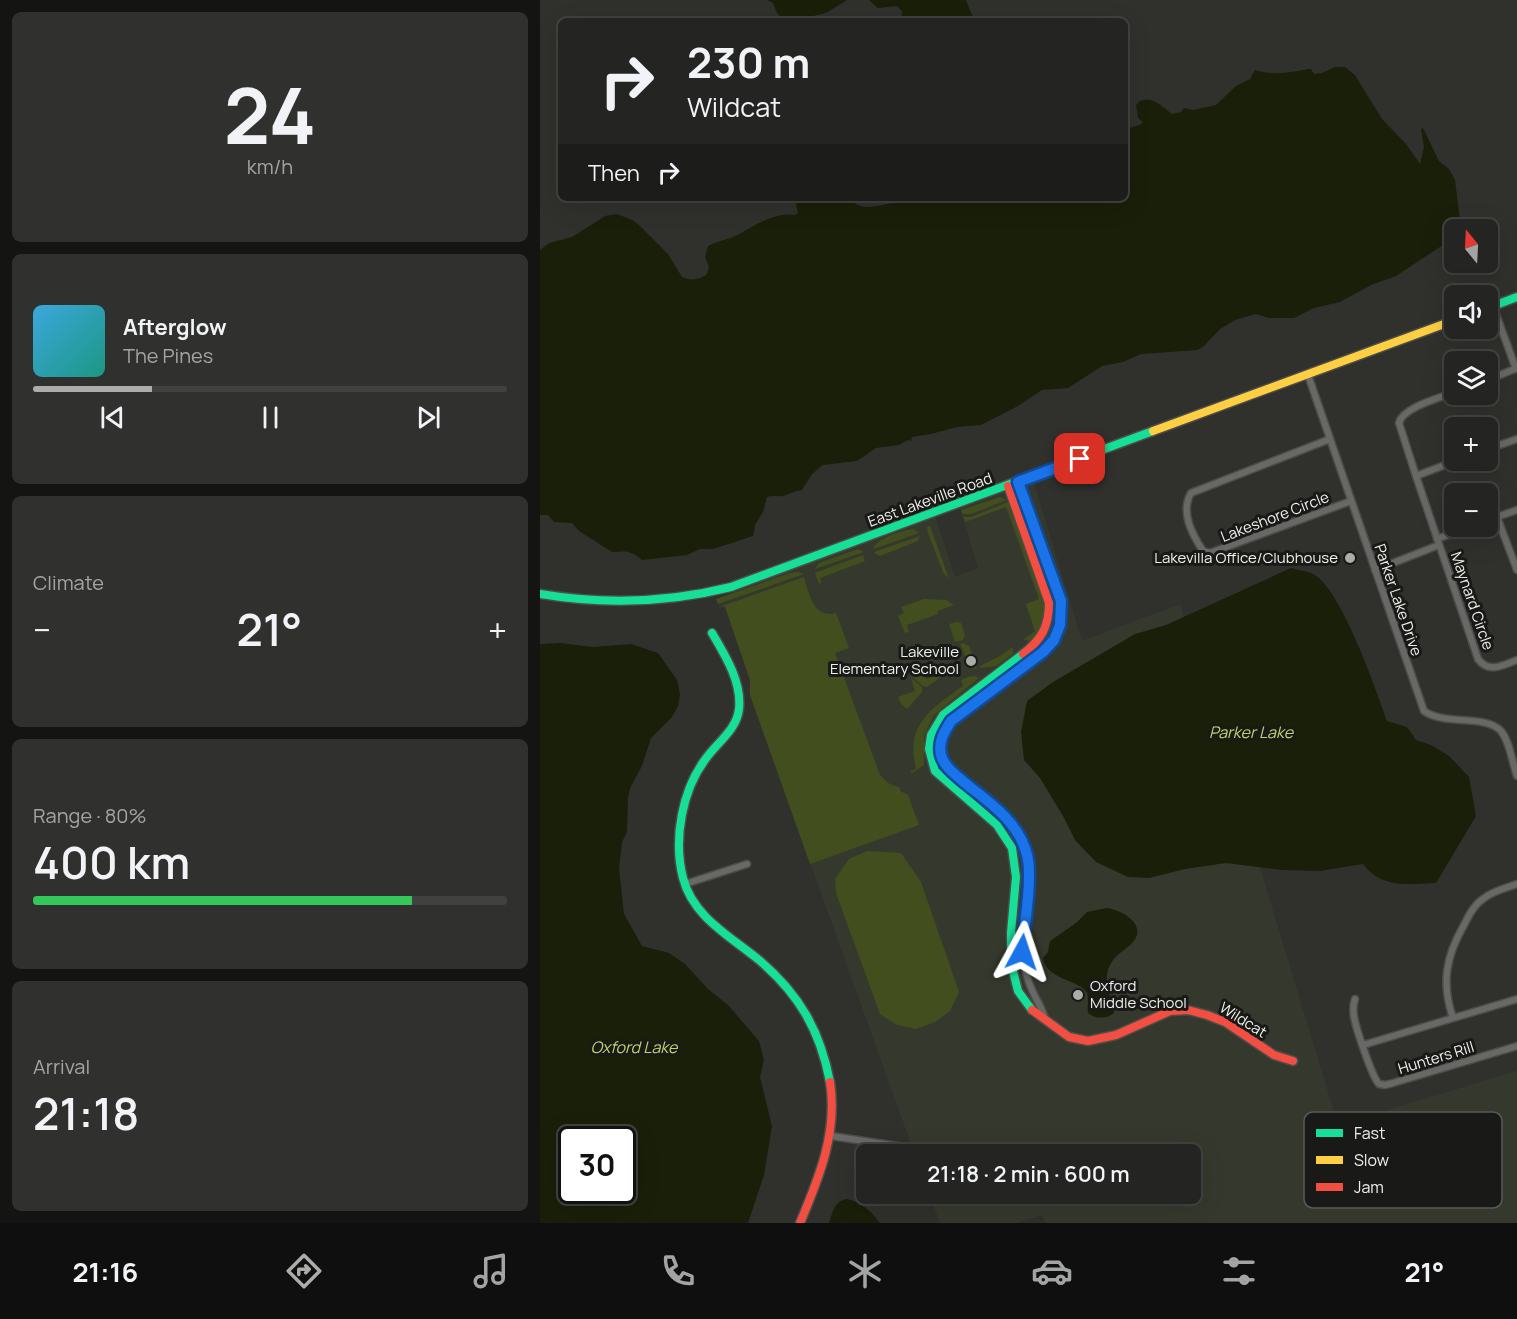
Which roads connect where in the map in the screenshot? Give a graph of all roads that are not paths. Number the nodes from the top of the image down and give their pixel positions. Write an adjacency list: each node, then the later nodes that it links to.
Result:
1 (1517, 297): 2 (street)
2 (1498, 304)
3 (1444, 324): 6 (street, East Lakeville Road)
4 (1498, 324): 5 (street)
5 (1517, 369): 7 (street)
6 (1308, 375): 9 (street, Parker Lake Drive); 14 (street, East Lakeville Road)
7 (1498, 376)
8 (1444, 396): 13 (street, Maynard Circle)
9 (1330, 439): 16 (street, Parker Lake Drive); 16 (street, Lakeshore Circle)
10 (1517, 439): 11 (street)
11 (1498, 446)
12 (1444, 465): 13 (street)
13 (1416, 476): 21 (street, Maynard Circle)
14 (1018, 482): 15 (street, East Lakeville Road); 27 (street)
15 (1008, 486): 24 (street, East Lakeville Road); 26 (street)
16 (1351, 501): 22 (street, Parker Lake Drive)
17 (1517, 510): 18 (street)
18 (1498, 517)
19 (1498, 520): 23 (street)
20 (1448, 537): 21 (street)
21 (1438, 542): 22 (street); 28 (street, Maynard Circle)
22 (1375, 570): 30 (street, Parker Lake Drive)
23 (1517, 570)
24 (540, 594)
25 (712, 633): 35 (street)
26 (1026, 652): 27 (street); 32 (street)
27 (1033, 660): 31 (street)
28 (1517, 660)
29 (1517, 743): 30 (street)
30 (1508, 746): 33 (street, Parker Lake Drive)
31 (945, 764): 32 (street); 39 (street, Wildcat)
32 (935, 771): 39 (street, Wildcat)
33 (1517, 776)
34 (747, 864): 35 (street)
35 (685, 884): 44 (street)
36 (1517, 884): 40 (street)
37 (1355, 999): 41 (street, Hunters Rill)
38 (1517, 999): 40 (street)
39 (1045, 1018): 43 (street, Wildcat)
40 (1453, 1018): 41 (street)
41 (1363, 1045): 42 (street, Hunters Rill)
42 (1517, 1046)
43 (1293, 1061)
44 (831, 1136): 45 (street); 46 (street)
45 (884, 1144)
46 (800, 1223)

